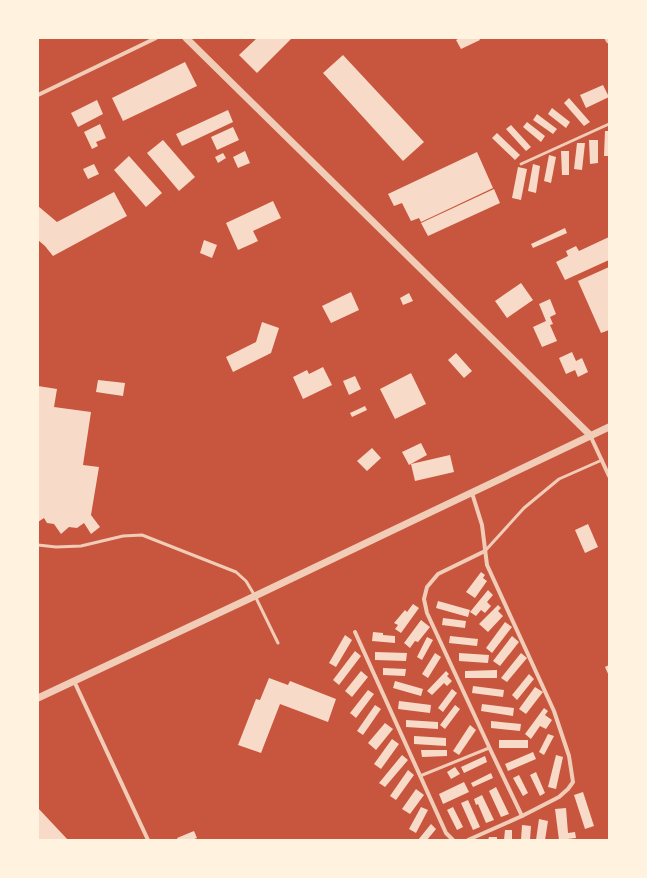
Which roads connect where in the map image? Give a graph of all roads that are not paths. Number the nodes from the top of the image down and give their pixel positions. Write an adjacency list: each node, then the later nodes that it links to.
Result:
1 (156, 38): 3 (street)
2 (186, 38): 7 (street)
3 (38, 95)
4 (609, 124): 5 (lane)
5 (521, 164)
6 (609, 427): 7 (street)
7 (590, 435): 8 (street); 10 (street)
8 (602, 460): 9 (street); 12 (lane)
9 (609, 476)
10 (472, 493): 12 (street); 13 (street)
11 (38, 545): 13 (lane)
12 (485, 551): 18 (street); 20 (street)
13 (255, 596): 15 (lane); 16 (street)
14 (355, 632): 19 (street)
15 (278, 643)
16 (74, 681): 17 (street); 21 (street)
17 (38, 698)
18 (489, 748): 19 (lane); 20 (street)
19 (420, 776): 22 (street)
20 (522, 816): 23 (street)
21 (148, 840)
22 (453, 840)
23 (468, 840)

